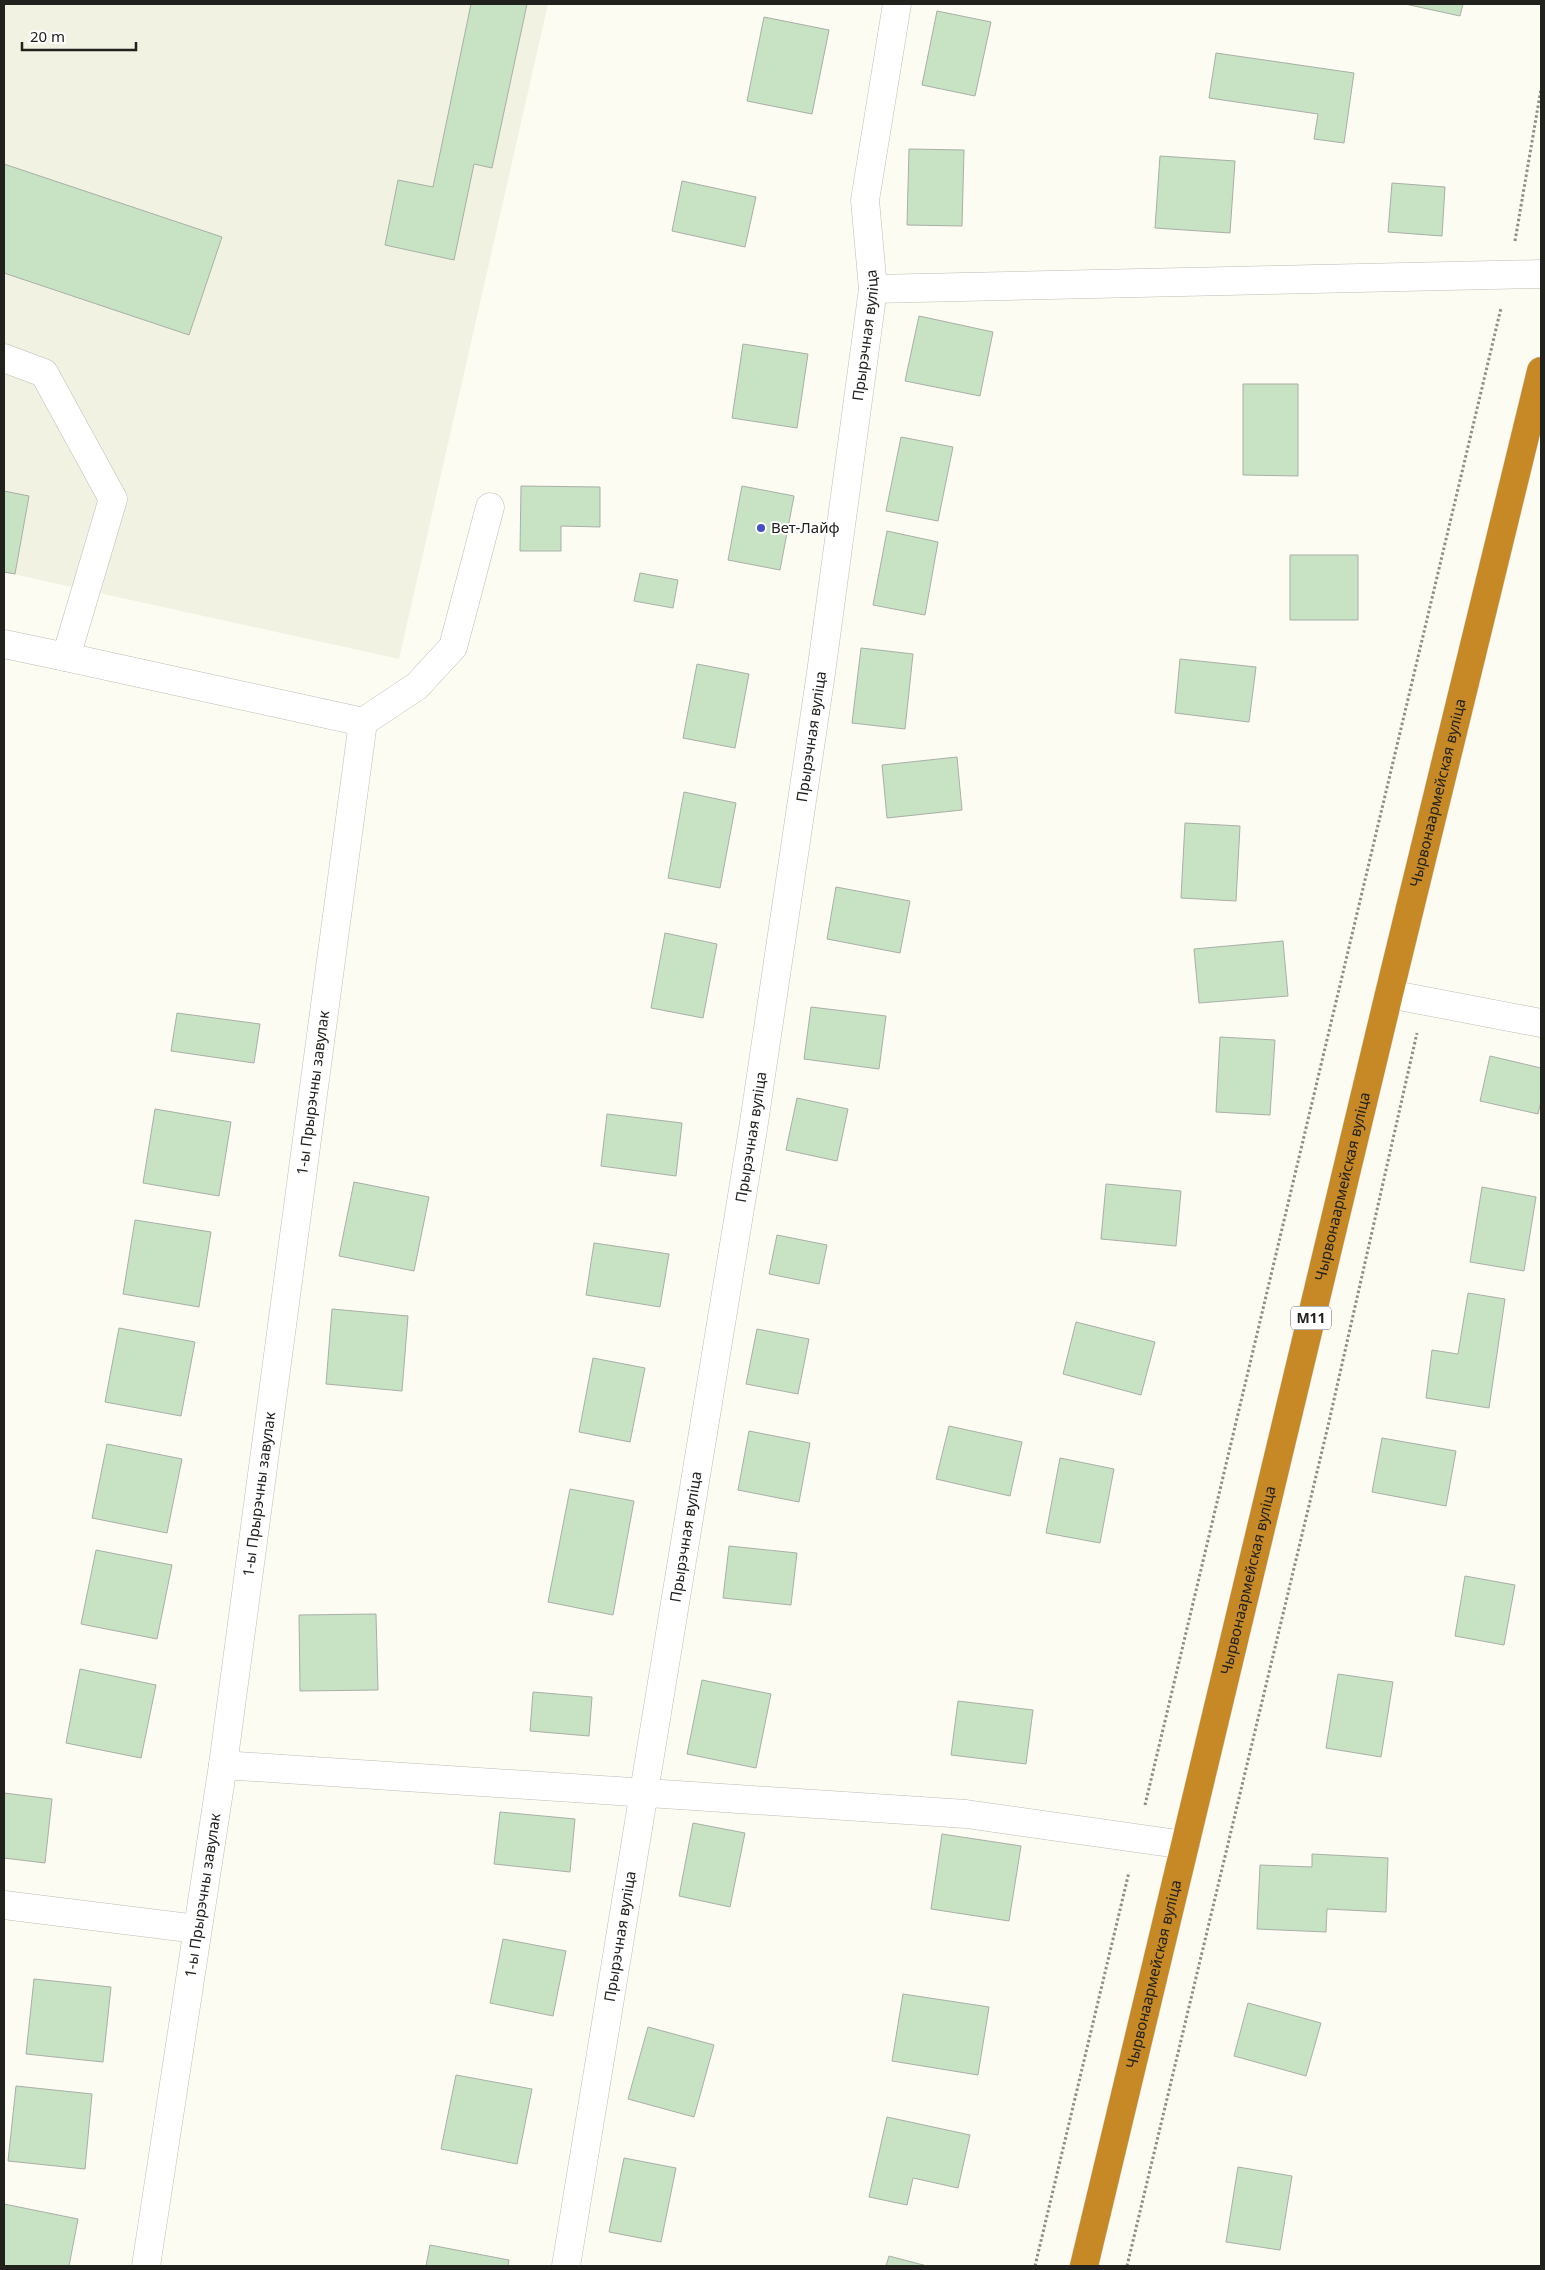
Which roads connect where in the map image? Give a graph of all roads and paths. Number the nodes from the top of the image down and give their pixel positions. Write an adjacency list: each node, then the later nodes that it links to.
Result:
1 (897, 4): 5 (street, Прырэчная вуліца)
2 (1541, 89): 3 (path)
3 (1509, 274): 4 (street); 5 (street); 17 (path)
4 (1541, 274)
5 (873, 289): 16 (street, Прырэчная вуліца)
6 (4, 358): 10 (street)
7 (1541, 371): 12 (highway, Чырвонаармейская вуліца / М11)
8 (490, 508): 11 (street)
9 (4, 644): 10 (street)
10 (66, 657): 11 (street)
11 (363, 722): 15 (street, 1-ы Прырэчны завулак)
12 (1389, 994): 13 (street); 18 (highway, Чырвонаармейская вуліца / М11)
13 (1425, 1001): 14 (street); 25 (path)
14 (1541, 1023)
15 (223, 1765): 16 (street); 20 (street, 1-ы Прырэчны завулак)
16 (644, 1792): 17 (street); 22 (street, Прырэчная вуліца)
17 (1138, 1838): 18 (street); 23 (path)
18 (1185, 1845): 24 (highway, Чырвонаармейская вуліца / М11)
19 (4, 1905): 20 (street)
20 (197, 1929): 21 (street, 1-ы Прырэчны завулак)
21 (146, 2266)
22 (566, 2266)
23 (1035, 2266)
24 (1084, 2266)
25 (1126, 2266)

